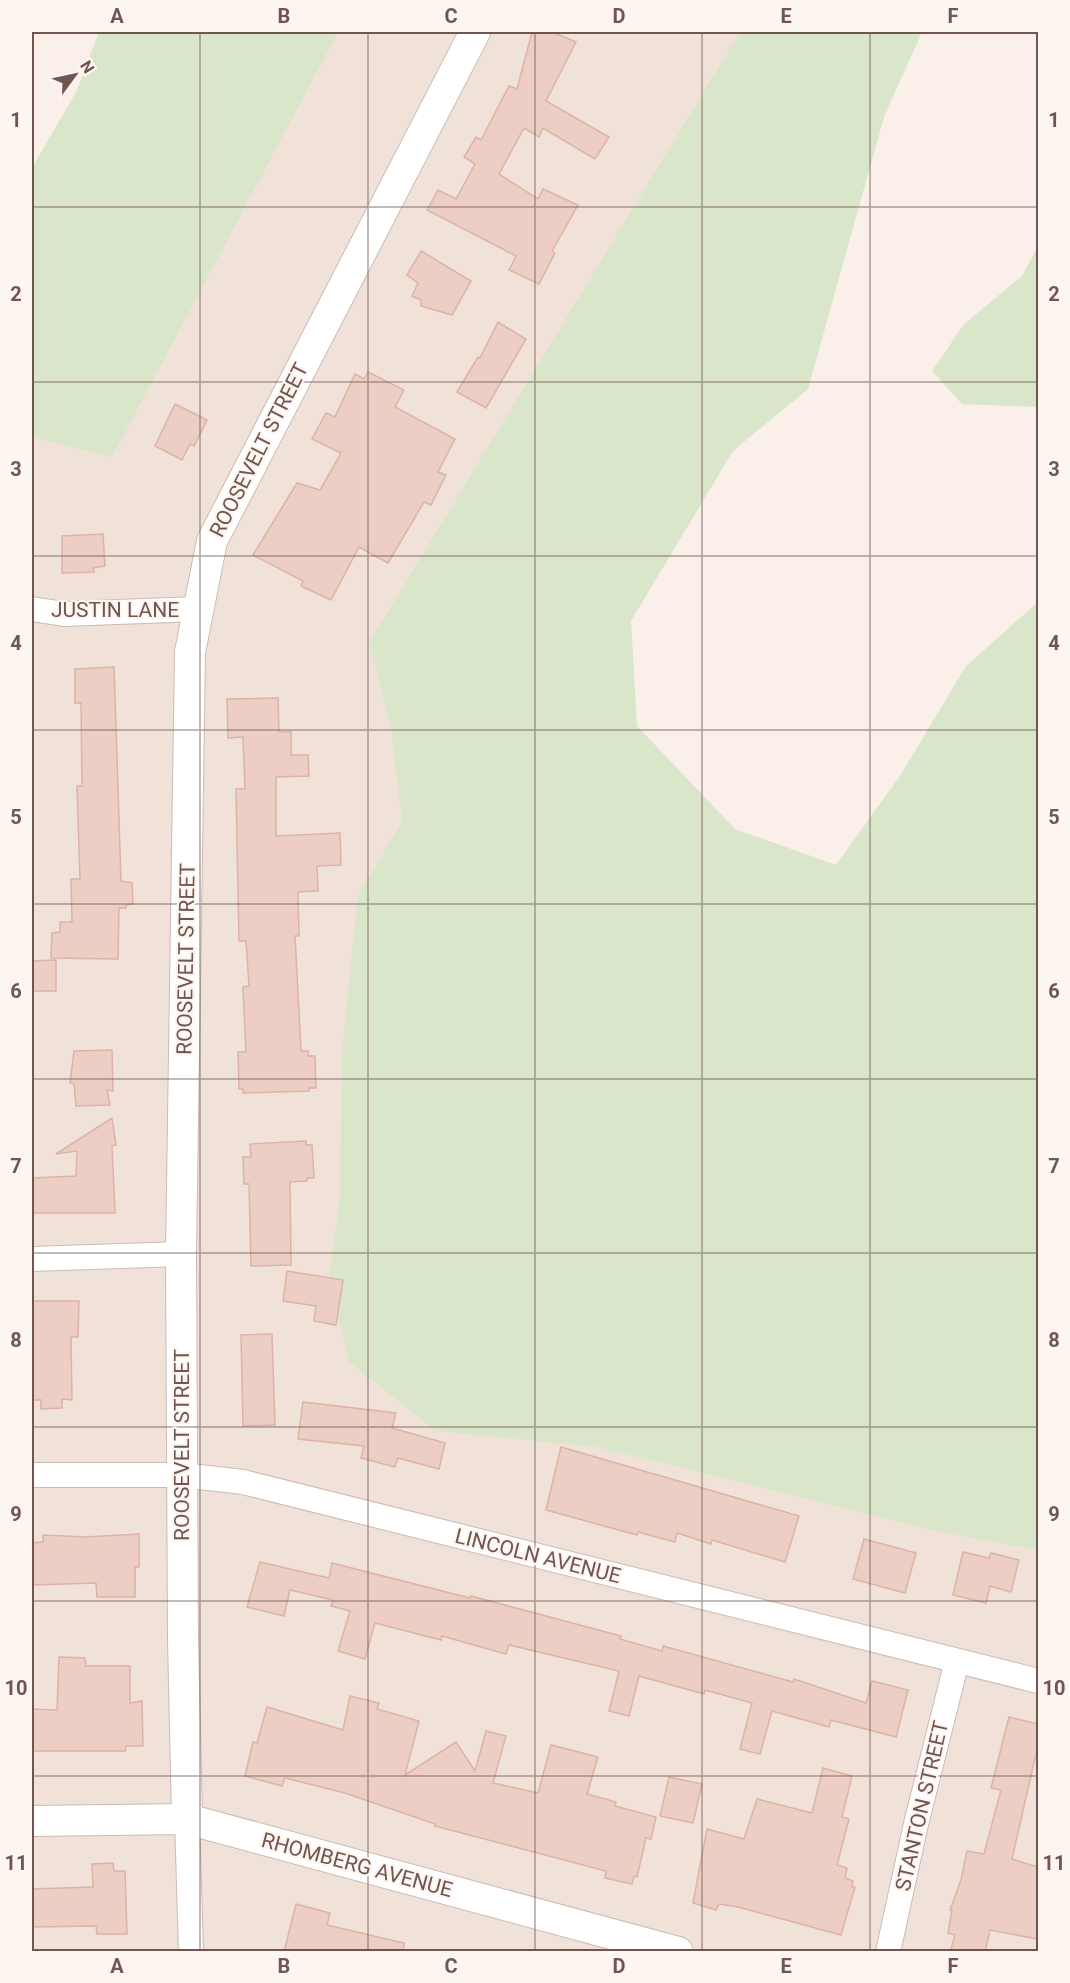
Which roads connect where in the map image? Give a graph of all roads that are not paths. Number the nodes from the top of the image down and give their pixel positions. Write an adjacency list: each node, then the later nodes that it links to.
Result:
1 (474, 32): 3 (street, ROOSEVELT STREET)
2 (32, 609): 3 (street, JUSTIN LANE)
3 (198, 609): 4 (street, ROOSEVELT STREET)
4 (182, 1254): 5 (street); 7 (street, ROOSEVELT STREET)
5 (32, 1259)
6 (32, 1475): 7 (street, LINCOLN AVENUE)
7 (182, 1475): 8 (street, LINCOLN AVENUE); 10 (street, ROOSEVELT STREET)
8 (957, 1661): 9 (street, LINCOLN AVENUE); 14 (street, STANTON STREET)
9 (1038, 1681)
10 (187, 1820): 11 (street, RHOMBERG AVENUE); 12 (street, ROOSEVELT STREET); 13 (street, RHOMBERG AVENUE)
11 (32, 1821)
12 (191, 1952)
13 (678, 1952)
14 (888, 1952)

